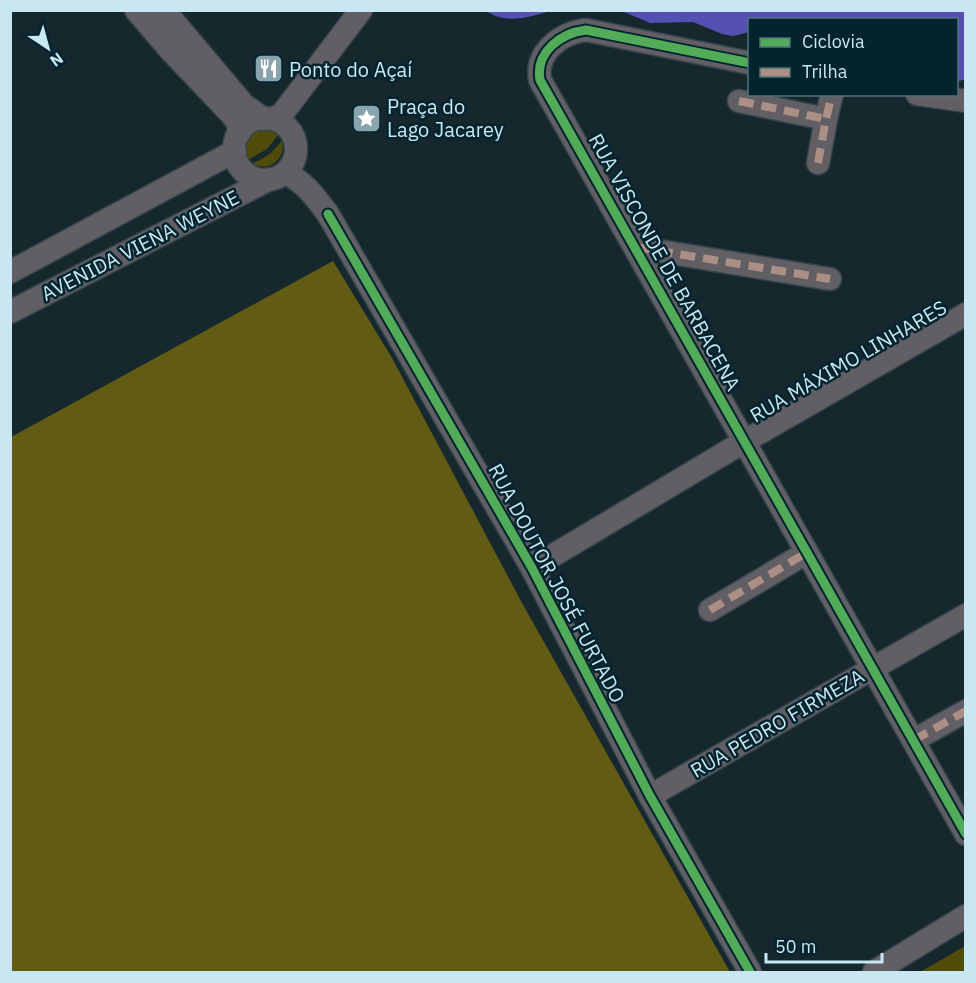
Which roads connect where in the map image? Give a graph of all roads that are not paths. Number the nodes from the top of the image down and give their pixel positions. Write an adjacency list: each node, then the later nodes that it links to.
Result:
1 (136, 10): 11 (street)
2 (164, 10): 9 (street)
3 (361, 10): 9 (street)
4 (748, 63): 14 (street, RUA VISCONDE DE BARBACENA)
5 (832, 96): 10 (street)
6 (931, 96): 8 (street)
7 (740, 101): 10 (street)
8 (966, 101)
9 (268, 119): 11 (street); 13 (street)
10 (826, 119): 12 (street)
11 (237, 142): 13 (street); 15 (street, AVENIDA VIENA WEYNE)
12 (818, 163)
13 (278, 176): 17 (street, AVENIDA VIENA WEYNE); 21 (street, RUA DOUTOR JOSÉ FURTADO)
14 (635, 247): 16 (street); 19 (street, RUA VISCONDE DE BARBACENA)
15 (10, 272)
16 (830, 279)
17 (10, 312)
18 (966, 314): 19 (street, RUA MÁXIMO LINHARES)
19 (745, 441): 20 (street, RUA VISCONDE DE BARBACENA); 21 (street, RUA MÁXIMO LINHARES)
20 (806, 553): 22 (street); 24 (street, RUA VISCONDE DE BARBACENA)
21 (532, 568): 27 (street, RUA DOUTOR JOSÉ FURTADO)
22 (710, 610)
23 (966, 615): 24 (street, RUA PEDRO FIRMEZA)
24 (872, 668): 26 (street, RUA VISCONDE DE BARBACENA); 27 (street, RUA PEDRO FIRMEZA)
25 (966, 711): 26 (street)
26 (914, 740): 28 (street, RUA VISCONDE DE BARBACENA)
27 (650, 796): 30 (street, RUA DOUTOR JOSÉ FURTADO)
28 (966, 834)
29 (966, 916): 31 (street)
30 (750, 972)
31 (874, 972)

